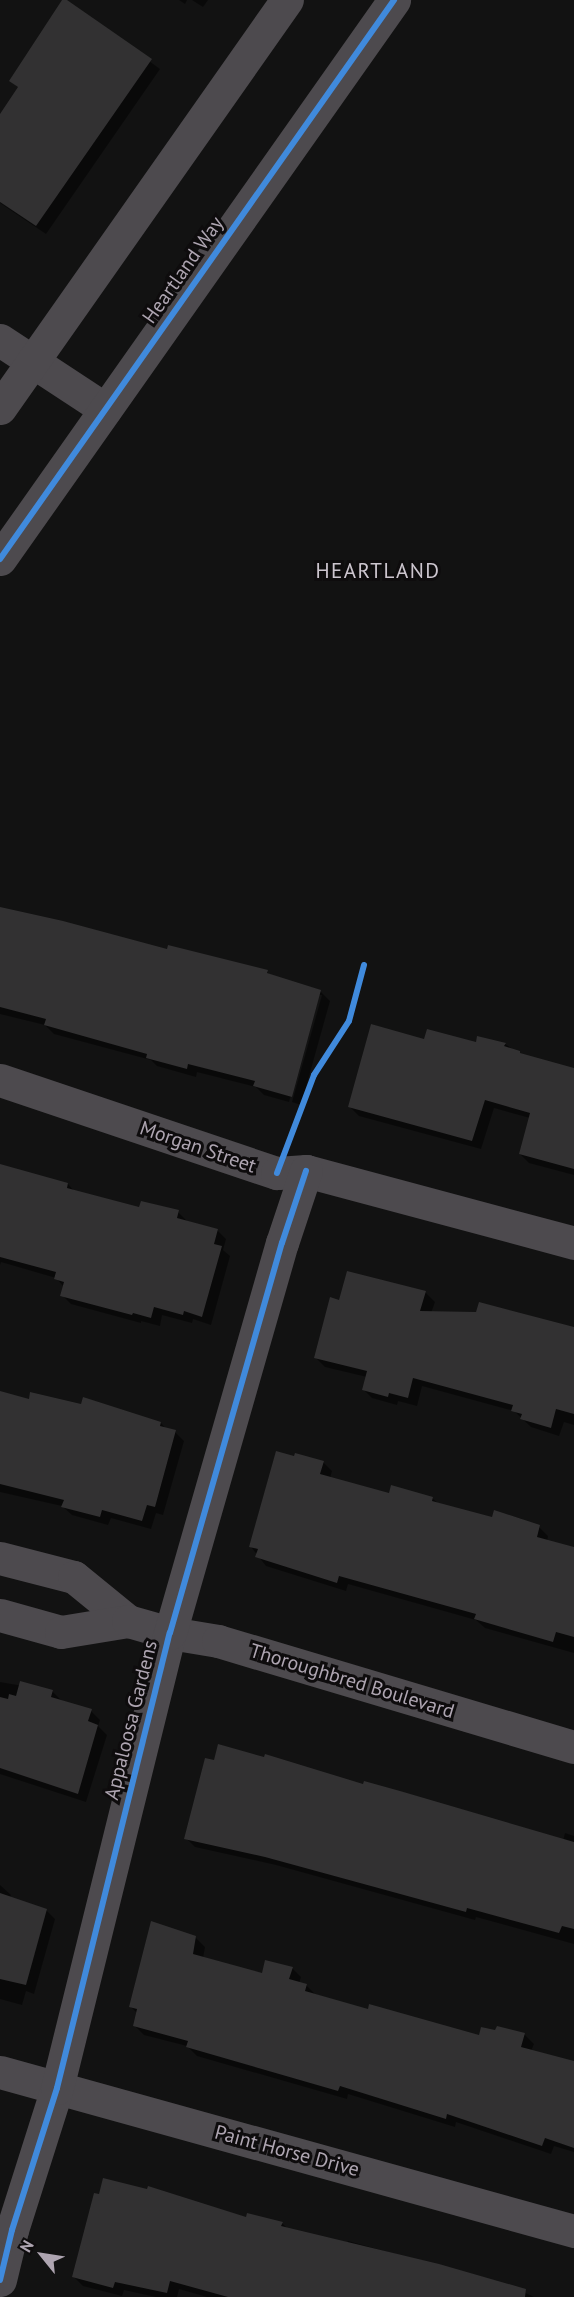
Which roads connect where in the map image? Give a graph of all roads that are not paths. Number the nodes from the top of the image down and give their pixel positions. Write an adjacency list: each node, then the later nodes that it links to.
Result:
1 (287, 0): 4 (street)
2 (394, 0): 6 (street, Heartland Way)
3 (0, 340): 4 (street)
4 (33, 361): 5 (street); 6 (street)
5 (0, 408)
6 (105, 409): 7 (street, Heartland Way)
7 (0, 559)
8 (0, 1080): 9 (street, Morgan Street)
9 (306, 1171): 10 (street, Morgan Street); 14 (street, Appaloosa Gardens)
10 (574, 1243)
11 (0, 1558): 13 (street, Thoroughbred Boulevard)
12 (0, 1615): 13 (street, Thoroughbred Boulevard)
13 (128, 1621): 14 (street, Thoroughbred Boulevard)
14 (170, 1633): 15 (street, Thoroughbred Boulevard); 17 (street, Appaloosa Gardens)
15 (574, 1747)
16 (0, 2072): 17 (street, Paint Horse Drive)
17 (57, 2088): 18 (street, Paint Horse Drive); 19 (street, Appaloosa Gardens)
18 (574, 2231)
19 (0, 2280)

